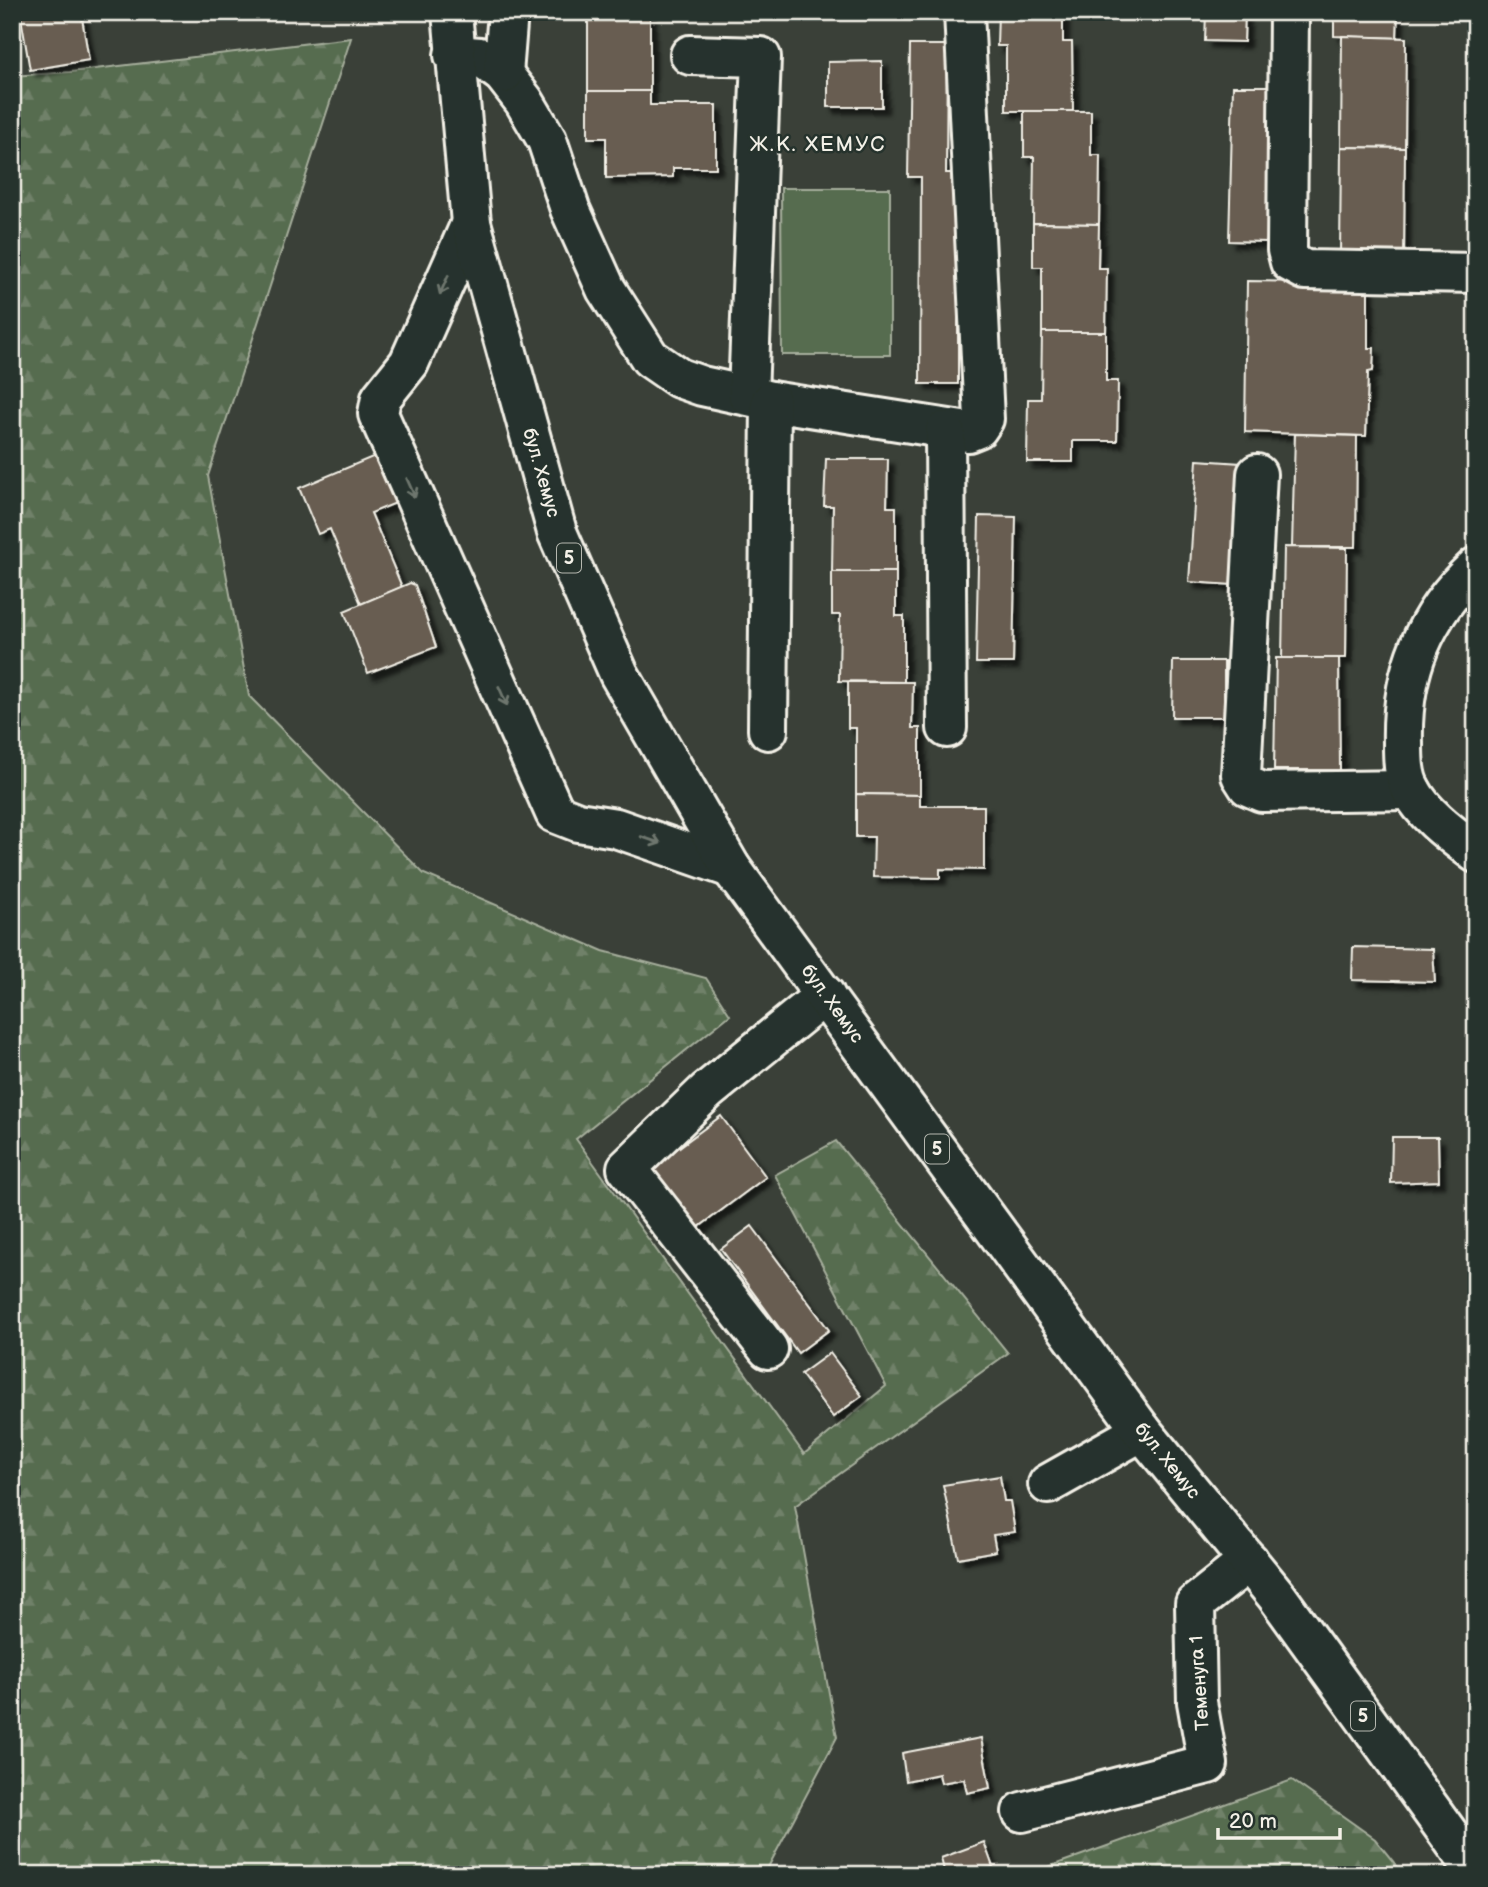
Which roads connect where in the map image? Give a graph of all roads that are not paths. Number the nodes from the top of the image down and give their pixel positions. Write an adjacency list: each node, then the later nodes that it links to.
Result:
1 (452, 12): 5 (main road, бул. Хемус / 5)
2 (508, 12): 7 (main road)
3 (964, 12): 11 (main road)
4 (1289, 12): 9 (main road)
5 (454, 55): 7 (main road); 8 (main road, бул. Хемус / 5)
6 (690, 55): 10 (main road)
7 (503, 74): 10 (main road)
8 (471, 223): 18 (main road, бул. Хемус / 5); 18 (main road, one-way to 18)
9 (1476, 273)
10 (759, 398): 11 (main road); 15 (main road)
11 (945, 431): 14 (main road)
12 (1257, 474): 16 (main road)
13 (1476, 567): 16 (main road)
14 (947, 728)
15 (768, 730)
16 (1411, 790): 17 (main road)
17 (1476, 853)
18 (731, 868): 19 (main road, бул. Хемус / 5)
19 (825, 995): 20 (main road); 21 (main road, бул. Хемус / 5)
20 (768, 1349)
21 (1142, 1431): 22 (main road); 23 (main road, бул. Хемус / 5)
22 (1048, 1484)
23 (1249, 1561): 24 (main road, Теменуга 1); 25 (main road, бул. Хемус / 5)
24 (1022, 1812)
25 (1476, 1872)

